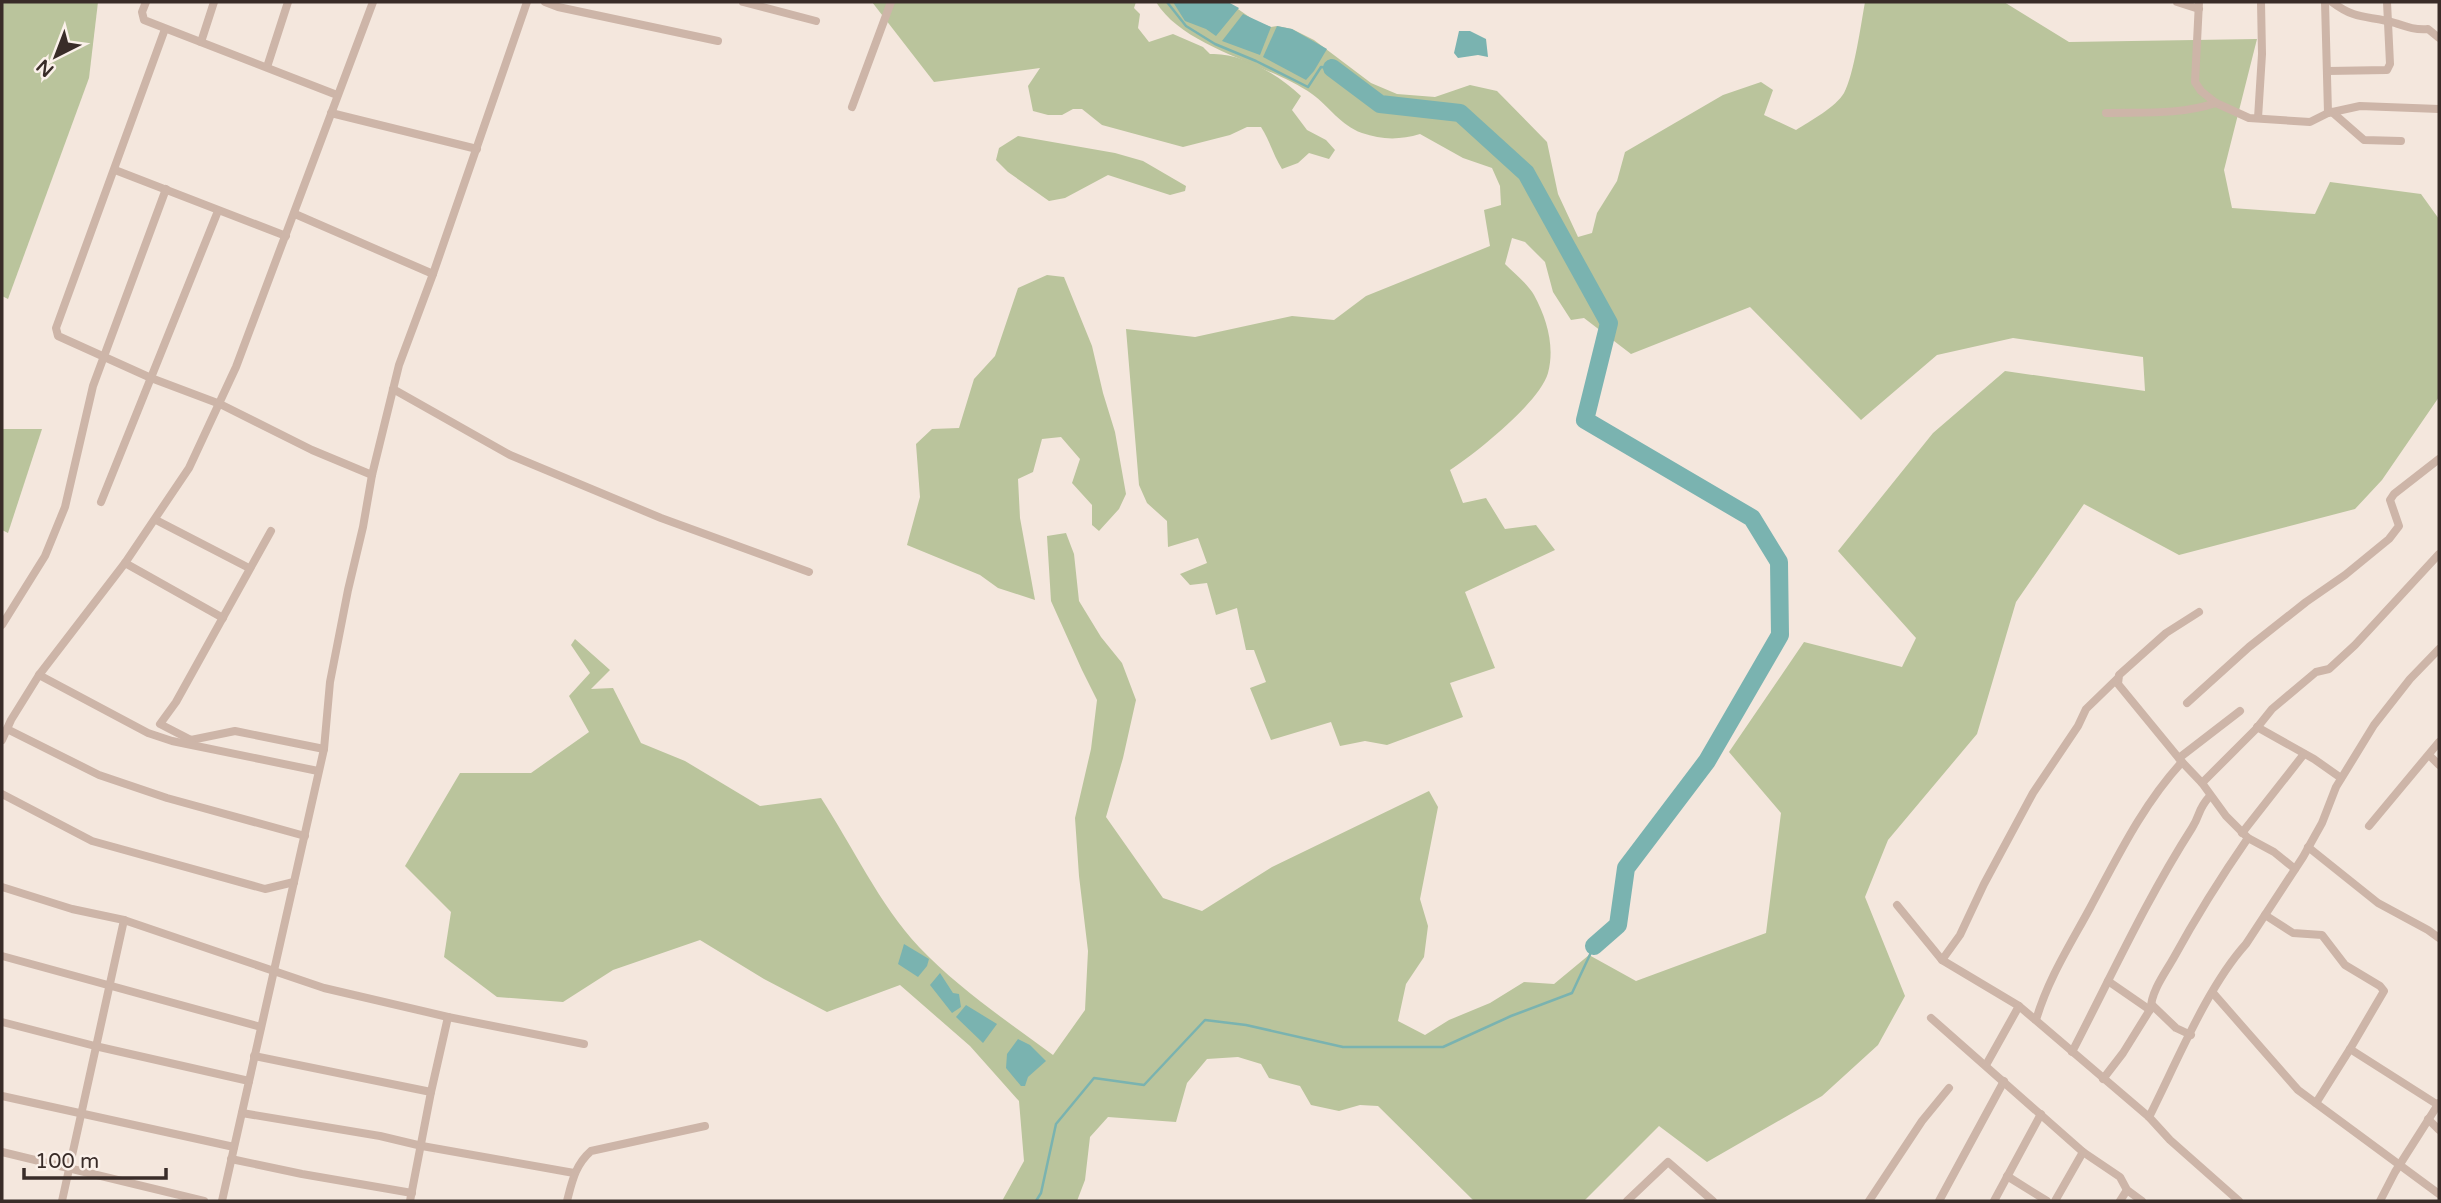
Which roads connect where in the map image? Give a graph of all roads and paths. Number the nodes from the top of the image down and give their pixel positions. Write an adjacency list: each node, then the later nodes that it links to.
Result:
1 (146, 2): 17 (street)
2 (214, 2): 20 (street)
3 (288, 2): 21 (street)
4 (373, 2): 23 (street)
5 (527, 2): 32 (street)
6 (545, 2): 19 (street)
7 (743, 2): 15 (street)
8 (891, 2): 25 (street)
9 (2177, 2): 14 (street)
10 (2261, 2): 30 (street)
11 (2325, 2): 22 (street)
12 (2332, 2): 16 (street)
13 (2387, 2): 16 (street)
14 (2199, 6): 24 (street)
15 (816, 21)
16 (2388, 22): 18 (street); 22 (street)
17 (165, 29): 20 (street); 33 (street)
18 (2439, 38)
19 (718, 41)
20 (201, 42): 21 (street)
21 (267, 67): 23 (street)
22 (2328, 71): 29 (street)
23 (337, 94): 27 (street)
24 (2216, 103): 28 (street); 30 (street)
25 (852, 107)
26 (2439, 109): 29 (street)
27 (331, 113): 32 (street); 36 (street)
28 (2106, 113)
29 (2330, 113): 30 (street); 31 (street)
30 (2258, 118)
31 (2401, 141)
32 (477, 149): 38 (street)
33 (115, 170): 34 (street); 39 (street)
34 (166, 189): 35 (street); 39 (street)
35 (218, 211): 37 (street); 40 (street)
36 (295, 214): 37 (street); 38 (street)
37 (286, 236): 42 (street)
38 (433, 274): 41 (street)
39 (104, 356): 40 (street); 54 (street)
40 (151, 379): 42 (street); 45 (street)
41 (393, 389): 44 (street); 51 (street)
42 (219, 404): 44 (street); 46 (street)
43 (2439, 459): 58 (street)
44 (372, 475): 66 (street)
45 (101, 502)
46 (156, 520): 49 (street); 50 (street)
47 (271, 531): 50 (street)
48 (2439, 554): 62 (street)
49 (125, 563): 53 (street); 56 (street)
50 (249, 568): 53 (street)
51 (809, 572)
52 (2199, 612): 57 (street)
53 (223, 618): 66 (street)
54 (2, 625)
55 (2439, 649): 72 (street)
56 (39, 674): 61 (street); 71 (street)
57 (2118, 678): 69 (street); 88 (street)
58 (2187, 703)
59 (2240, 710): 69 (street)
60 (2, 715): 61 (street)
61 (11, 720): 63 (street)
62 (2257, 727): 67 (street); 73 (street)
63 (7, 729): 64 (street); 77 (street)
64 (2, 740)
65 (2439, 742): 68 (street)
66 (324, 749): 71 (street)
67 (2304, 754): 72 (street); 78 (street)
68 (2430, 755): 70 (street); 76 (street)
69 (2181, 760): 73 (street); 97 (street)
70 (2439, 765)
71 (318, 771): 77 (street)
72 (2341, 778): 79 (street)
73 (2202, 783): 75 (street)
74 (2, 794): 81 (street)
75 (2210, 796): 78 (street); 90 (street)
76 (2369, 826)
77 (305, 836): 81 (street)
78 (2245, 836): 80 (street); 94 (street)
79 (2308, 847): 80 (street); 86 (street)
80 (2295, 869): 84 (street)
81 (294, 882): 89 (street)
82 (2, 887): 85 (street)
83 (1897, 905): 88 (street)
84 (2265, 915): 92 (street); 103 (street)
85 (124, 920): 89 (street); 91 (street)
86 (2439, 939)
87 (2, 956): 91 (street)
88 (1942, 960): 93 (street)
89 (274, 970): 95 (street); 99 (street)
90 (2108, 981): 94 (street); 104 (street)
91 (108, 986): 99 (street); 102 (street)
92 (2213, 993): 100 (street); 113 (street)
93 (2019, 1006): 97 (street); 106 (street)
94 (2151, 1008): 100 (street); 107 (street)
95 (448, 1017): 101 (street); 111 (street)
96 (1931, 1018): 106 (street)
97 (2036, 1020): 104 (street)
98 (2, 1022): 102 (street)
99 (261, 1027): 105 (street)
100 (2191, 1035): 118 (street)
101 (584, 1044)
102 (95, 1046): 108 (street); 116 (street)
103 (2350, 1049): 113 (street); 114 (street)
104 (2072, 1052): 107 (street)
105 (254, 1056): 108 (street); 111 (street)
106 (1986, 1065): 109 (street)
107 (2103, 1079): 118 (street)
108 (249, 1081): 115 (street)
109 (2004, 1081): 117 (street); 141 (street)
110 (1949, 1088): 140 (street)
111 (431, 1092): 122 (street)
112 (2, 1096): 116 (street)
113 (2316, 1103): 127 (street)
114 (2439, 1104): 119 (street)
115 (242, 1113): 122 (street); 123 (street)
116 (81, 1114): 123 (street); 128 (street)
117 (2041, 1114): 125 (street); 130 (street)
118 (2149, 1117): 147 (street)
119 (2428, 1119): 121 (street); 127 (street)
120 (705, 1126): 129 (street)
121 (2439, 1130)
122 (422, 1146): 129 (street); 133 (street)
123 (234, 1147): 126 (street)
124 (2, 1152): 128 (street)
125 (2083, 1153): 131 (street); 144 (street)
126 (231, 1159): 133 (street); 136 (street)
127 (2400, 1163): 132 (street); 148 (street)
128 (69, 1169): 134 (street); 135 (street)
129 (574, 1173): 137 (street)
130 (2007, 1176): 142 (street); 143 (street)
131 (2127, 1189): 145 (street); 146 (street)
132 (2439, 1195)
133 (411, 1197)
134 (62, 1201)
135 (204, 1201)
136 (222, 1201)
137 (568, 1201)
138 (1628, 1201): 139 (street)
139 (1712, 1201)
140 (1869, 1201)
141 (1939, 1201)
142 (1994, 1201)
143 (2047, 1201)
144 (2055, 1201)
145 (2120, 1201)
146 (2142, 1201)
147 (2239, 1201)
148 (2381, 1201)

